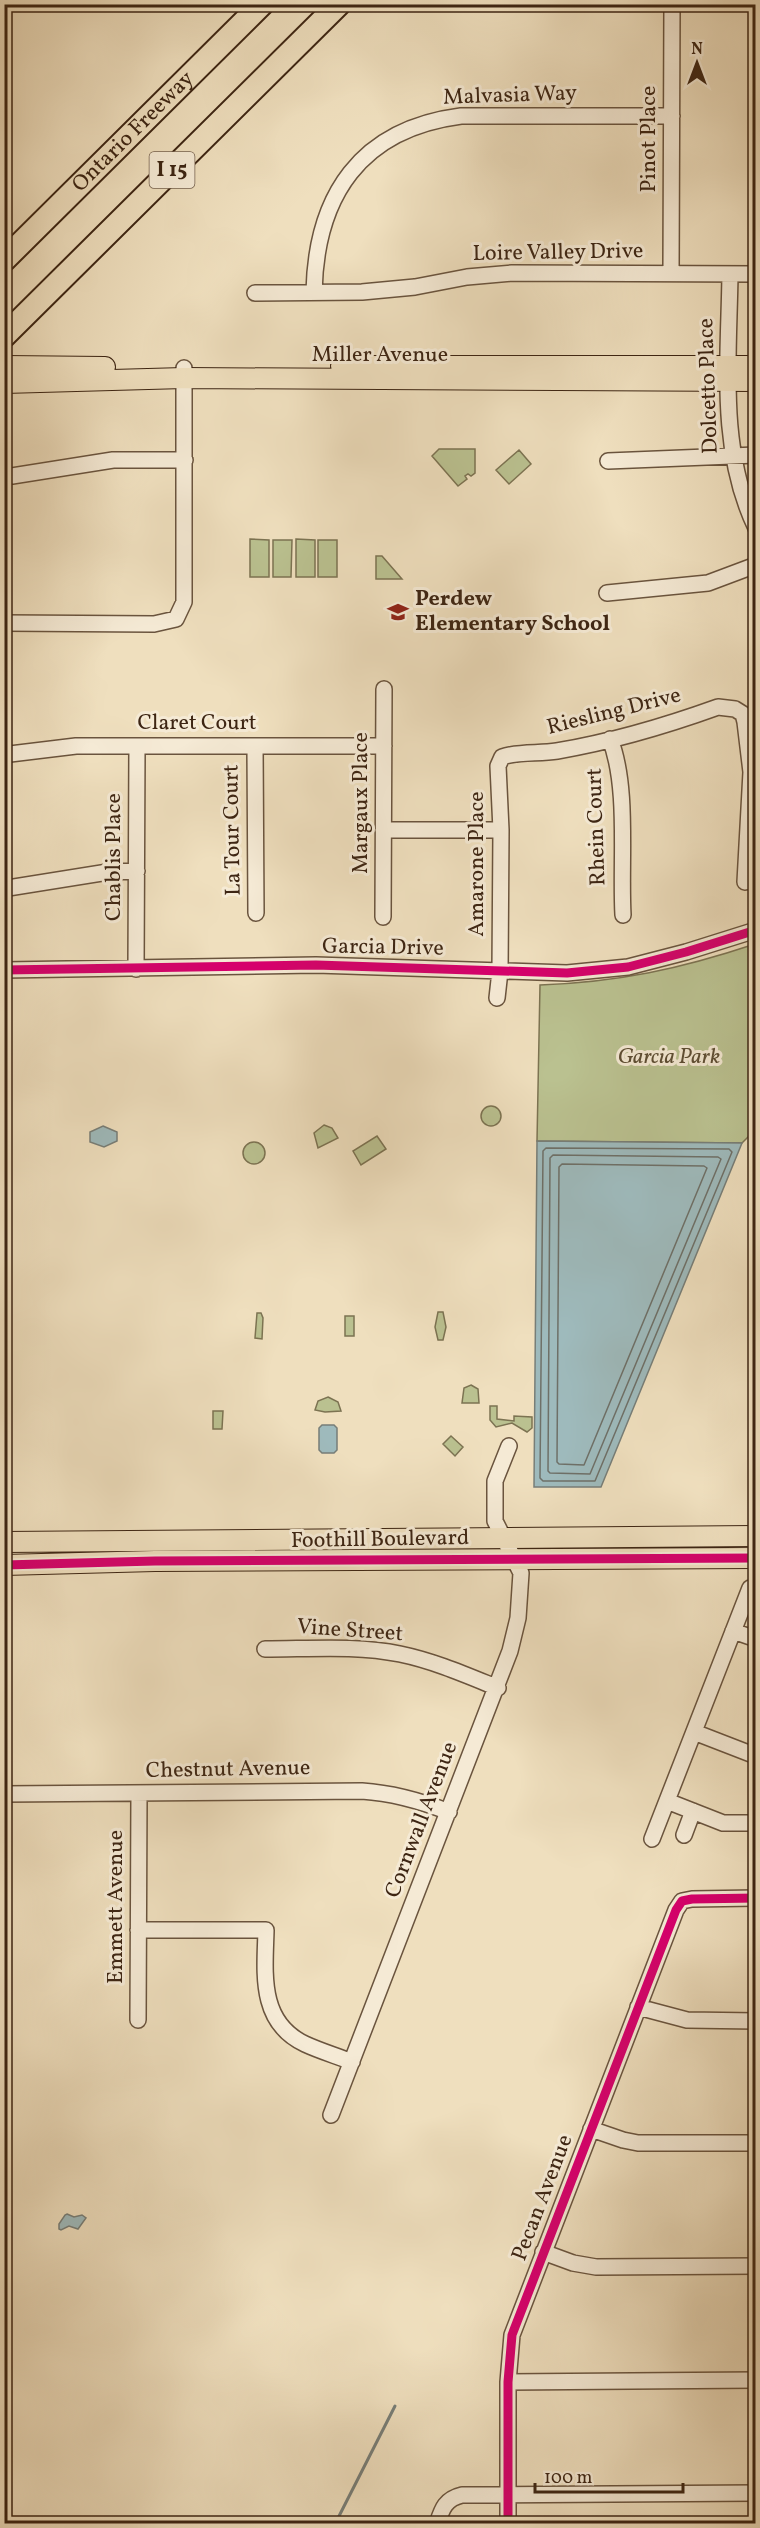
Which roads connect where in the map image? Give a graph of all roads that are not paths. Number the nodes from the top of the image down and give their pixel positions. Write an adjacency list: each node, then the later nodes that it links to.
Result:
1 (262, 4): 5 (highway, Ontario Freeway / I 15)
2 (339, 4): 11 (highway, I 15)
3 (672, 4): 4 (street, Pinot Place)
4 (672, 116): 6 (street, Pinot Place); 10 (street, Malvasia Way)
5 (4, 260)
6 (671, 273): 7 (street, Loire Valley Drive); 10 (street, Loire Valley Drive)
7 (730, 274): 8 (street, Loire Valley Drive); 15 (street, Dolcetto Place)
8 (756, 274)
9 (255, 292): 10 (street, Loire Valley Drive)
10 (314, 292)
11 (4, 336)
12 (4, 366): 14 (main road, Miller Avenue)
13 (756, 366): 15 (main road, Miller Avenue)
14 (184, 373): 15 (main road, Miller Avenue); 17 (main road, Miller Avenue); 20 (street)
15 (729, 374): 16 (main road, Miller Avenue); 19 (street, Dolcetto Place)
16 (756, 381)
17 (4, 383)
18 (756, 455): 19 (street)
19 (733, 456): 21 (street); 23 (street, Dolcetto Place)
20 (185, 460): 22 (street); 26 (street)
21 (608, 461)
22 (12, 476)
23 (756, 528)
24 (756, 566): 25 (street)
25 (607, 592)
26 (4, 623)
27 (384, 689): 31 (street, Margaux Place)
28 (610, 739): 33 (street, Riesling Drive); 34 (street, Riesling Drive); 41 (street, Rhein Court)
29 (137, 746): 30 (street, Claret Court); 32 (street, Claret Court); 37 (street, Chablis Place)
30 (255, 746): 31 (street, Claret Court); 40 (street, La Tour Court)
31 (384, 746): 35 (street, Margaux Place)
32 (10, 754)
33 (502, 757): 36 (street, Amarone Place)
34 (753, 800): 38 (street)
35 (383, 830): 36 (street); 42 (street, Margaux Place)
36 (501, 830): 46 (street, Amarone Place)
37 (137, 871): 39 (street); 44 (street, Chablis Place)
38 (745, 882)
39 (8, 888)
40 (256, 913)
41 (623, 915)
42 (383, 917)
43 (756, 930): 46 (street, Garcia Drive)
44 (136, 969): 45 (street, Garcia Drive); 46 (street, Garcia Drive)
45 (4, 970)
46 (500, 970): 47 (street, Amarone Place)
47 (497, 998)
48 (509, 1446): 50 (street, Cornwall Avenue)
49 (756, 1536): 50 (main road, Foothill Boulevard)
50 (503, 1539): 51 (main road, Foothill Boulevard); 53 (street, Cornwall Avenue)
51 (4, 1542)
52 (756, 1557): 53 (main road, Foothill Boulevard)
53 (514, 1558): 54 (main road, Foothill Boulevard); 59 (street, Cornwall Avenue)
54 (4, 1565)
55 (750, 1588): 56 (street)
56 (733, 1631): 57 (street); 60 (street)
57 (756, 1639)
58 (265, 1649): 59 (street, Vine Street)
59 (498, 1688): 66 (street, Cornwall Avenue)
60 (694, 1732): 61 (street); 64 (street)
61 (756, 1756)
62 (4, 1794): 63 (street, Chestnut Avenue)
63 (139, 1794): 66 (street, Chestnut Avenue); 71 (street, Emmett Avenue)
64 (667, 1801): 65 (street); 69 (street)
65 (693, 1811): 67 (street); 68 (street)
66 (449, 1812): 75 (street, Cornwall Avenue)
67 (756, 1823)
68 (684, 1835)
69 (652, 1839)
70 (756, 1898): 72 (street, Pecan Avenue)
71 (138, 1930): 73 (street, Emmett Avenue); 75 (street)
72 (638, 2007): 74 (street); 77 (street, Pecan Avenue)
73 (138, 2020)
74 (756, 2021)
75 (352, 2062): 76 (street, Cornwall Avenue)
76 (331, 2115)
77 (591, 2129): 78 (street); 79 (street, Pecan Avenue)
78 (756, 2143)
79 (543, 2252): 80 (street); 82 (street, Pecan Avenue)
80 (756, 2266)
81 (756, 2380): 82 (street)
82 (508, 2382): 84 (street, Pecan Avenue)
83 (756, 2493): 84 (street)
84 (508, 2495): 85 (street); 86 (street, Pecan Avenue)
85 (437, 2523)
86 (508, 2523)

